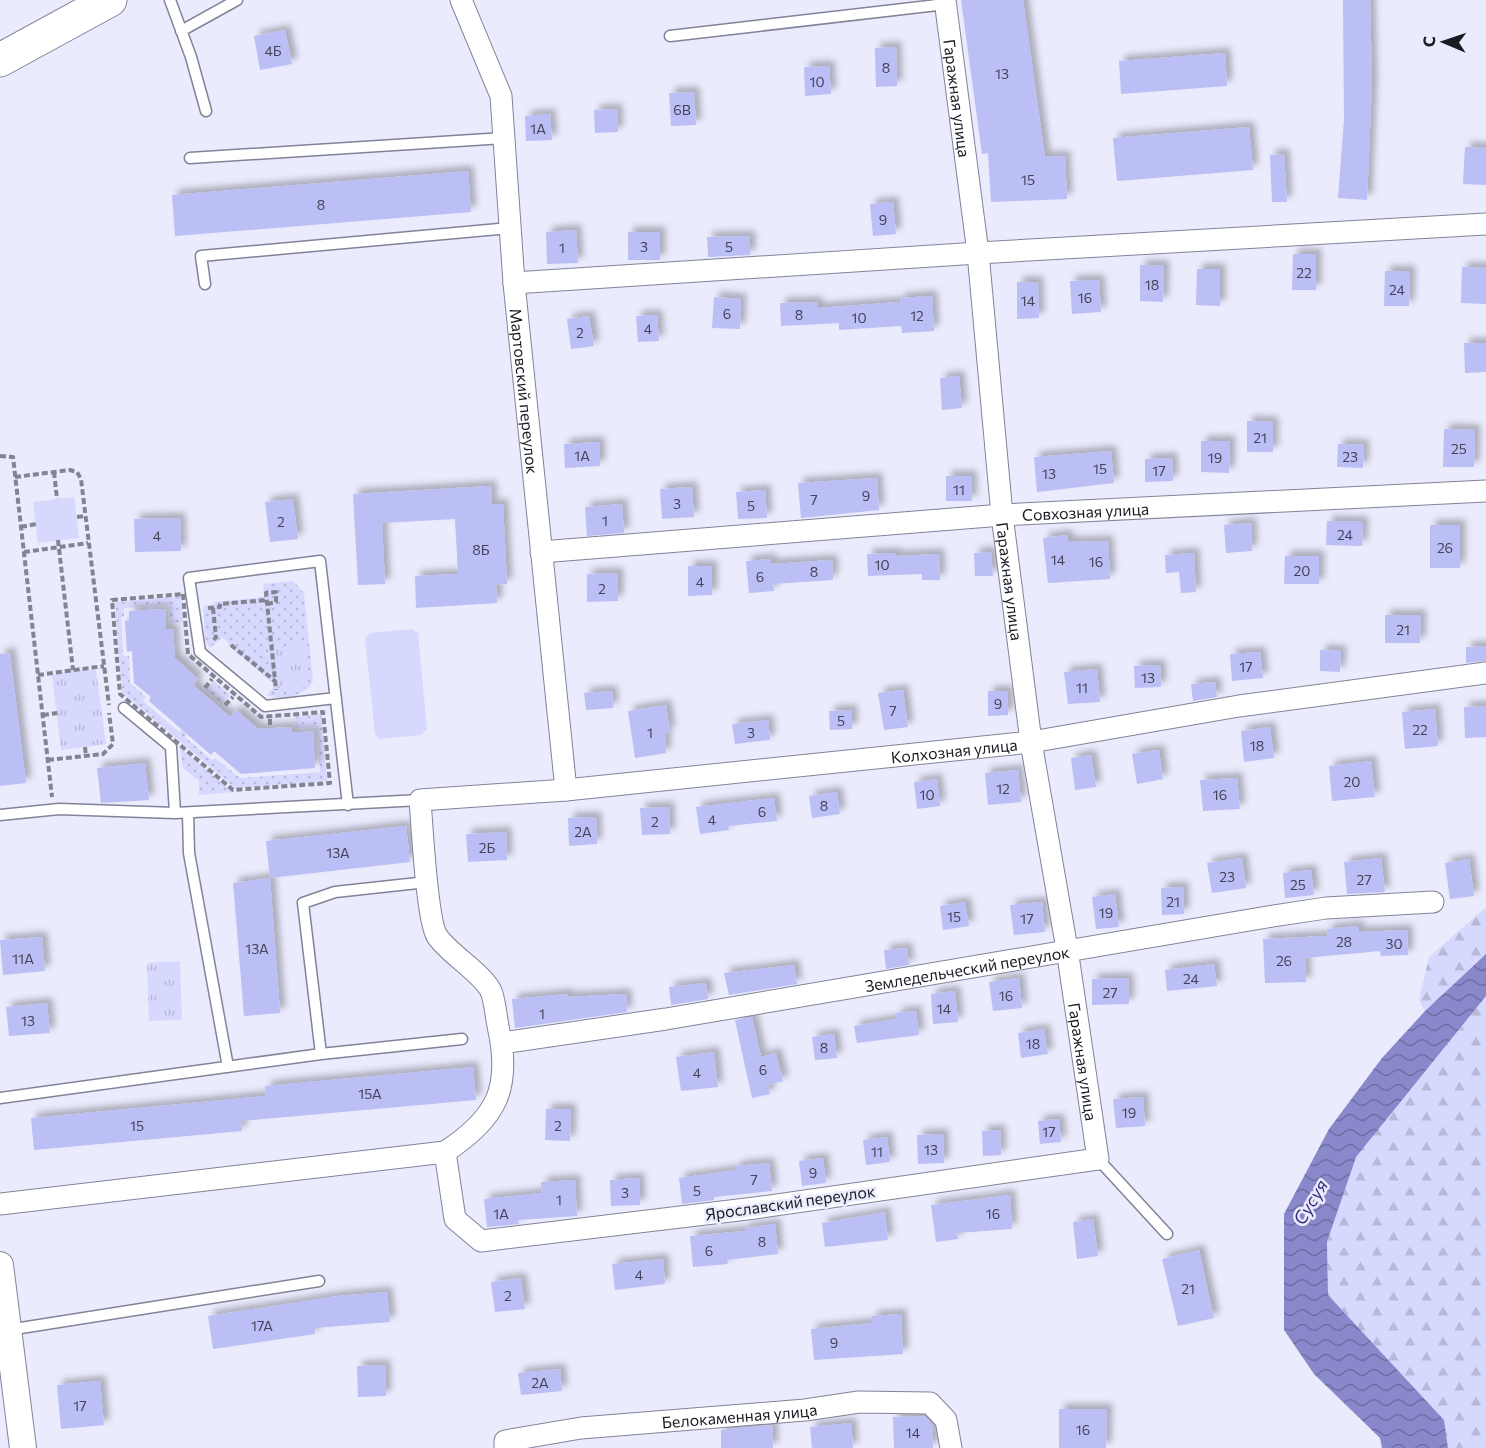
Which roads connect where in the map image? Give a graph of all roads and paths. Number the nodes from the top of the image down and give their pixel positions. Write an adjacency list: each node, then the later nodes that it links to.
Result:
1 (110, 0): 8 (main road)
2 (170, 0): 6 (lane)
3 (237, 0): 6 (lane)
4 (461, 0): 10 (street, Мартовский переулок)
5 (946, 2): 7 (lane); 14 (street, Гаражная улица)
6 (181, 32): 9 (lane)
7 (670, 36)
8 (0, 60)
9 (206, 111)
10 (504, 138): 11 (lane); 13 (street, Мартовский переулок)
11 (190, 158)
12 (1486, 224): 14 (street)
13 (510, 228): 15 (street, Мартовский переулок); 16 (lane)
14 (978, 253): 15 (street); 22 (street, Гаражная улица)
15 (514, 283): 31 (street, Мартовский переулок)
16 (206, 284)
17 (0, 456): 19 (path)
18 (54, 472): 19 (path); 21 (path); 23 (path)
19 (15, 477): 26 (path)
20 (1486, 491): 22 (street, Совхозная улица)
21 (57, 499)
22 (1002, 515): 31 (street, Совхозная улица); 50 (street, Гаражная улица)
23 (85, 516): 24 (path); 28 (path)
24 (77, 517)
25 (36, 524): 26 (path)
26 (21, 527): 30 (path)
27 (58, 540): 29 (path)
28 (88, 543): 29 (path); 36 (path)
29 (59, 547): 30 (path); 37 (path)
30 (24, 552): 39 (path)
31 (541, 552): 54 (street, Мартовский переулок)
32 (213, 608): 33 (path); 34 (path); 41 (path)
33 (206, 619)
34 (208, 640)
35 (231, 645): 41 (path)
36 (104, 666): 37 (path); 45 (path)
37 (73, 670): 39 (path)
38 (1486, 673): 50 (street, Колхозная улица)
39 (38, 675): 49 (path)
40 (214, 677): 40 (path); 42 (path)
41 (276, 682): 43 (path)
42 (204, 688)
43 (277, 692)
44 (336, 699): 44 (lane); 56 (lane)
45 (109, 706): 46 (path); 52 (path)
46 (101, 707)
47 (124, 708): 58 (lane)
48 (57, 713): 49 (path)
49 (43, 715): 53 (path)
50 (1031, 742): 54 (street, Колхозная улица); 63 (street, Гаражная улица)
51 (86, 747): 52 (path)
52 (86, 756): 53 (path)
53 (48, 760): 57 (path)
54 (566, 790): 55 (street, Колхозная улица)
55 (420, 800): 56 (lane); 61 (street)
56 (348, 805): 59 (lane)
57 (54, 810): 58 (lane); 60 (lane)
58 (175, 813): 59 (lane)
59 (188, 813): 67 (lane)
60 (0, 815)
61 (427, 882): 65 (street); 66 (lane)
62 (1433, 902): 63 (street, Земледельческий переулок)
63 (1067, 949): 65 (street, Земледельческий переулок); 70 (street, Гаражная улица)
64 (462, 1039): 66 (lane)
65 (502, 1042): 69 (street)
66 (321, 1054): 67 (lane)
67 (228, 1068): 68 (lane)
68 (0, 1098)
69 (445, 1152): 70 (street, Ярославский переулок); 71 (street)
70 (1098, 1159): 72 (lane)
71 (0, 1204)
72 (1167, 1234)
73 (0, 1265): 75 (street)
74 (319, 1281): 75 (lane)
75 (8, 1330): 76 (street)
76 (23, 1448)
77 (505, 1448): 78 (street, Белокаменная улица)
78 (951, 1448)

